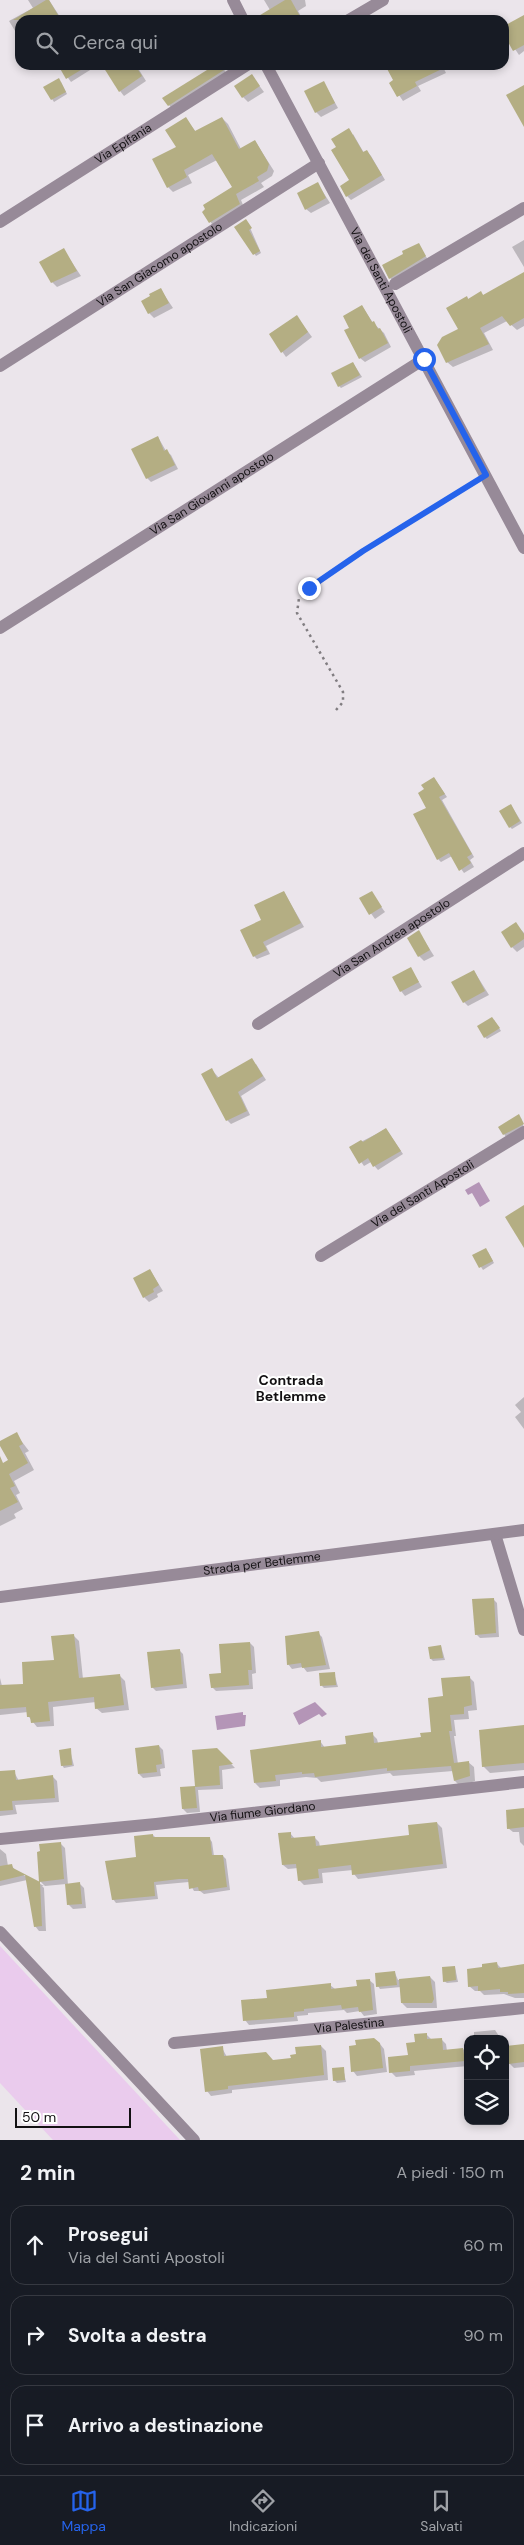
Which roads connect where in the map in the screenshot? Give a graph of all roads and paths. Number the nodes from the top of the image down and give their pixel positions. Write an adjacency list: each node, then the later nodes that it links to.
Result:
1 (233, 0): 3 (street)
2 (384, 0): 4 (street)
3 (240, 15)
4 (358, 15)
5 (239, 70): 9 (street, Via Epifania)
6 (271, 70): 7 (street, Via del Santi Apostoli)
7 (319, 162): 11 (street, Via del Santi Apostoli); 12 (street, Via San Giacomo apostolo)
8 (524, 208): 10 (street)
9 (0, 222)
10 (395, 284)
11 (424, 359): 13 (street, Via del Santi Apostoli); 15 (street, Via San Giovanni apostolo)
12 (0, 366)
13 (486, 475): 14 (street, Via del Santi Apostoli); 16 (path)
14 (524, 548)
15 (0, 628)
16 (336, 710)
17 (524, 853): 18 (street, Via San Andrea apostolo)
18 (258, 1024)
19 (524, 1132): 20 (street, Via del Santi Apostoli)
20 (321, 1256)
21 (524, 1530): 22 (street, Strada per Betlemme)
22 (495, 1534): 23 (street, Strada per Betlemme); 24 (street)
23 (0, 1597)
24 (524, 1630)
25 (524, 1782): 26 (street, Via fiume Giordano)
26 (0, 1839)
27 (0, 1932): 30 (street)
28 (524, 2008): 29 (street, Via Palestina)
29 (174, 2043)
30 (194, 2140)

